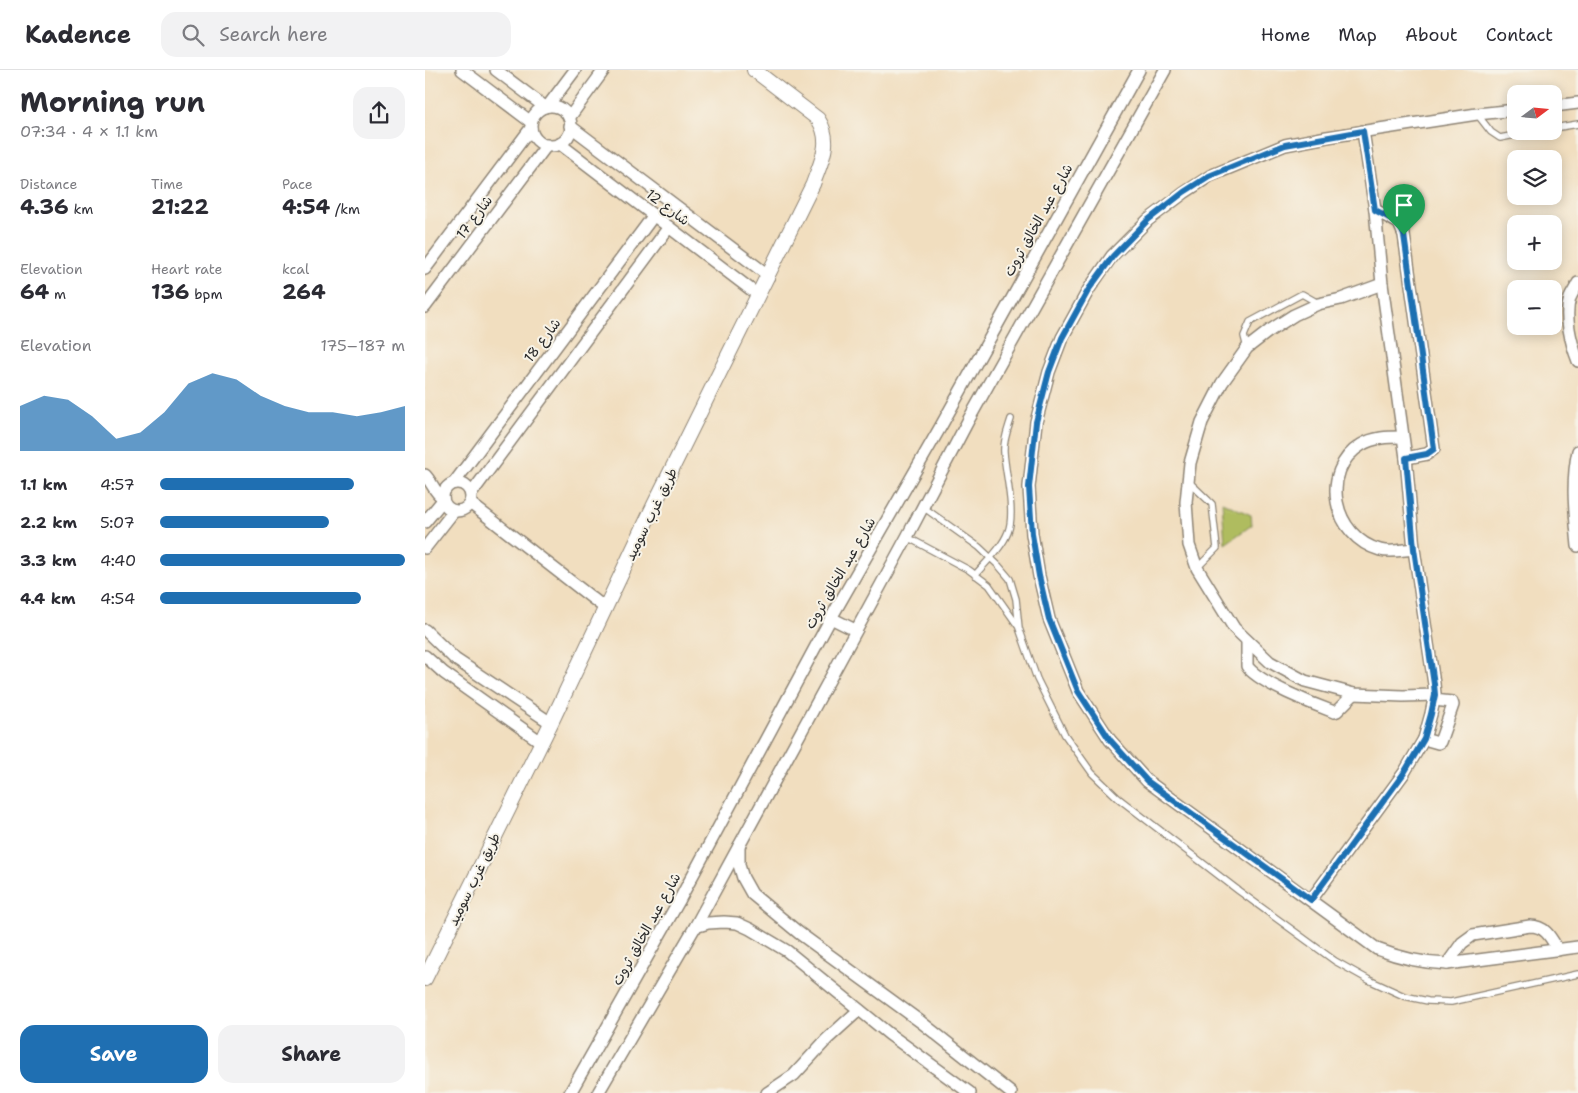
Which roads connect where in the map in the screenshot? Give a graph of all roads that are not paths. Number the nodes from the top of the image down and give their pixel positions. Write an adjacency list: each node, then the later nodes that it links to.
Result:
1 (462, 70): 15 (street)
2 (496, 70): 10 (street)
3 (575, 70): 10 (street)
4 (604, 70): 13 (street)
5 (754, 70): 25 (street, طريق غرب سوميد)
6 (1139, 70): 53 (street, شارع عبد الخالق ثروت)
7 (1165, 70): 42 (street)
8 (1578, 103): 9 (street)
9 (1563, 105)
10 (546, 107): 13 (street); 15 (street)
11 (1507, 111): 12 (street)
12 (1477, 114): 17 (street); 18 (lane)
13 (570, 122): 19 (street); 25 (street, شارع 12)
14 (1578, 124): 16 (lane)
15 (531, 125): 20 (street); 24 (street, شارع 17)
16 (1563, 126)
17 (1363, 131): 21 (street); 65 (street)
18 (1507, 137)
19 (559, 144): 20 (street); 22 (street, شارع 12)
20 (547, 145): 30 (street, شارع 17)
21 (1375, 210): 26 (street); 36 (street)
22 (654, 215): 23 (street, شارع 12); 39 (street, شارع 18)
23 (669, 227): 28 (street, شارع 12); 41 (street)
24 (425, 269)
25 (769, 276): 28 (street, طريق غرب سوميد)
26 (1382, 284): 29 (street); 34 (street)
27 (1578, 284): 32 (street)
28 (758, 295): 52 (street, طريق غرب سوميد)
29 (1318, 304): 31 (street); 31 (lane)
30 (425, 307)
31 (1247, 348): 38 (street)
32 (1578, 361)
33 (1011, 418): 49 (lane)
34 (1402, 437): 36 (street); 48 (street)
35 (1578, 451): 46 (street)
36 (1406, 458): 48 (street)
37 (426, 475): 39 (street); 40 (street)
38 (1188, 482): 50 (street); 50 (lane)
39 (453, 484): 40 (street); 41 (street)
40 (443, 499): 43 (street); 44 (street)
41 (471, 499): 43 (street); 52 (street)
42 (923, 507): 45 (street); 49 (lane)
43 (454, 511): 47 (street)
44 (425, 522)
45 (907, 537): 51 (lane); 56 (street)
46 (1578, 546)
47 (425, 548)
48 (1414, 549): 60 (street)
49 (990, 558): 51 (lane); 54 (lane)
50 (1197, 568): 57 (street)
51 (975, 575): 54 (lane)
52 (605, 608): 61 (street, طريق غرب سوميد)
53 (831, 618): 56 (street); 75 (street, شارع عبد الخالق ثروت)
54 (1019, 628): 72 (lane)
55 (425, 630): 61 (street)
56 (855, 630): 64 (street)
57 (1247, 641): 59 (street); 59 (street)
58 (425, 656): 63 (street)
59 (1354, 694): 60 (street)
60 (1434, 698): 62 (street); 62 (street)
61 (551, 723): 63 (street, طريق غرب سوميد)
62 (1424, 739): 65 (street)
63 (541, 742): 73 (street, طريق غرب سوميد)
64 (739, 844): 66 (street); 67 (street)
65 (1311, 900): 71 (street)
66 (695, 926): 70 (street); 76 (street)
67 (799, 933): 70 (street); 79 (street)
68 (1578, 947): 69 (street)
69 (1558, 950): 71 (street); 71 (street)
70 (787, 951): 74 (street)
71 (1447, 964)
72 (1578, 974)
73 (425, 979)
74 (859, 1010): 77 (street); 78 (street)
75 (570, 1093)
76 (598, 1093)
77 (767, 1093)
78 (970, 1093)
79 (1011, 1093)

